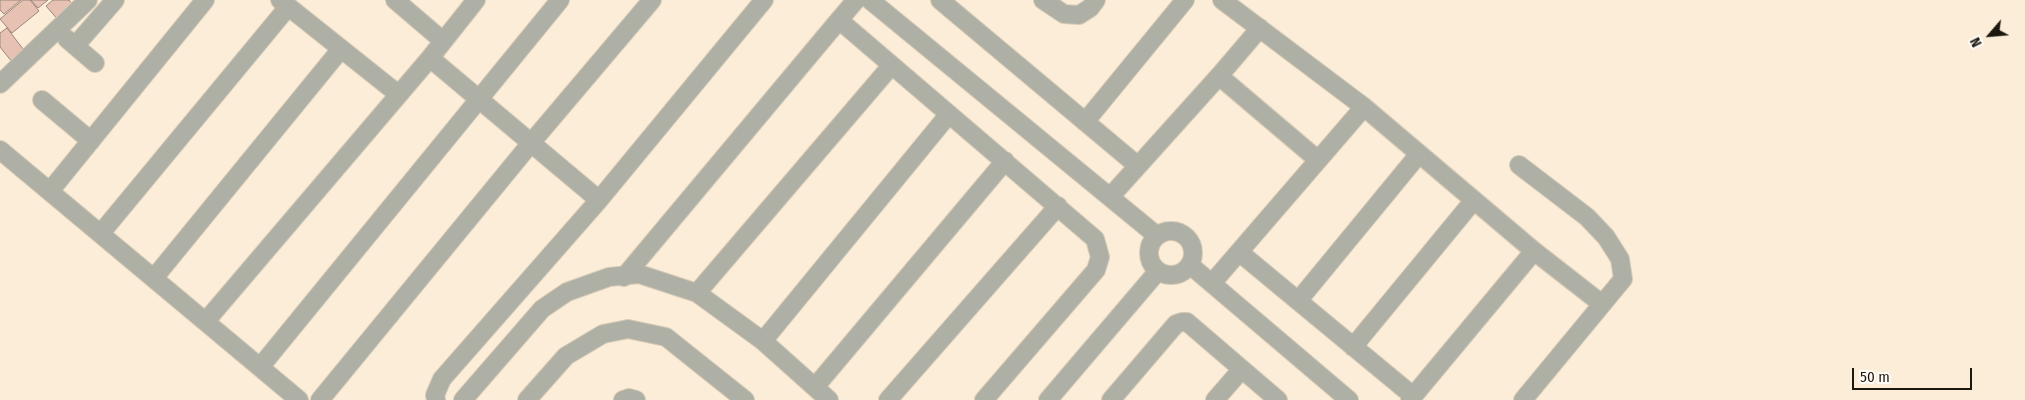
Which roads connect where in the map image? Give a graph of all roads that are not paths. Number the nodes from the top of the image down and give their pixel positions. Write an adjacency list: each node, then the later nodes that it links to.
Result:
1 (88, 0): 25 (street)
2 (115, 0): 22 (street)
3 (205, 0): 32 (street)
4 (395, 0): 19 (street)
5 (476, 0): 19 (street)
6 (560, 0): 28 (street)
7 (652, 0): 33 (street)
8 (764, 0): 42 (street)
9 (856, 0): 17 (street)
10 (870, 0): 41 (street)
11 (940, 0): 31 (street)
12 (1043, 0): 13 (street)
13 (1096, 0)
14 (1185, 0): 31 (street)
15 (1222, 0): 18 (street)
16 (284, 3): 20 (street); 45 (street)
17 (839, 20): 23 (street); 51 (street)
18 (1260, 28): 24 (street); 29 (street)
19 (443, 41): 21 (street)
20 (341, 49): 26 (street); 52 (street)
21 (430, 58): 26 (street); 28 (street)
22 (95, 63)
23 (891, 66): 30 (street); 55 (street)
24 (1219, 76): 36 (street); 39 (street)
25 (1, 89)
26 (398, 94): 59 (street)
27 (42, 100): 32 (street)
28 (480, 100): 33 (street); 62 (street)
29 (1364, 107): 35 (street); 36 (street)
30 (949, 114): 37 (street); 60 (street)
31 (1085, 122): 39 (street)
32 (91, 140): 40 (street)
33 (531, 143): 42 (street); 67 (street)
34 (0, 150): 40 (street)
35 (1418, 154): 43 (street); 56 (street)
36 (1318, 160): 48 (street)
37 (1005, 161): 44 (street); 64 (street)
38 (1519, 165): 57 (street)
39 (1138, 166): 41 (street)
40 (50, 191): 45 (street)
41 (1110, 197): 46 (street)
42 (599, 200): 54 (street)
43 (1474, 200): 47 (street); 61 (street)
44 (1058, 206): 75 (street); 76 (street)
45 (101, 233): 52 (street)
46 (1156, 235): 49 (street); 50 (street)
47 (1534, 251): 57 (street); 65 (street)
48 (1238, 252): 53 (street); 56 (street)
49 (1190, 265): 50 (street); 53 (street)
50 (1158, 271): 77 (street)
51 (624, 277): 55 (street); 58 (street)
52 (154, 278): 59 (street)
53 (1213, 282): 81 (street)
54 (520, 290): 58 (street); 68 (street)
55 (697, 293): 60 (street)
56 (1298, 301): 61 (street)
57 (1602, 304): 82 (street)
58 (542, 309): 69 (street)
59 (206, 321): 62 (street)
60 (763, 341): 64 (street)
61 (1354, 347): 65 (street)
62 (261, 366): 66 (street)
63 (1242, 369): 78 (street); 79 (street); 80 (street)
64 (815, 387): 74 (street)
65 (1412, 398)
66 (299, 400)
67 (320, 400)
68 (436, 400)
69 (463, 400)
70 (527, 400): 73 (street)
71 (623, 400): 72 (street)
72 (636, 400)
73 (745, 400)
74 (829, 400)
75 (888, 400)
76 (984, 400)
77 (1048, 400)
78 (1111, 400)
79 (1215, 400)
80 (1278, 400)
81 (1349, 400)
82 (1523, 400)

